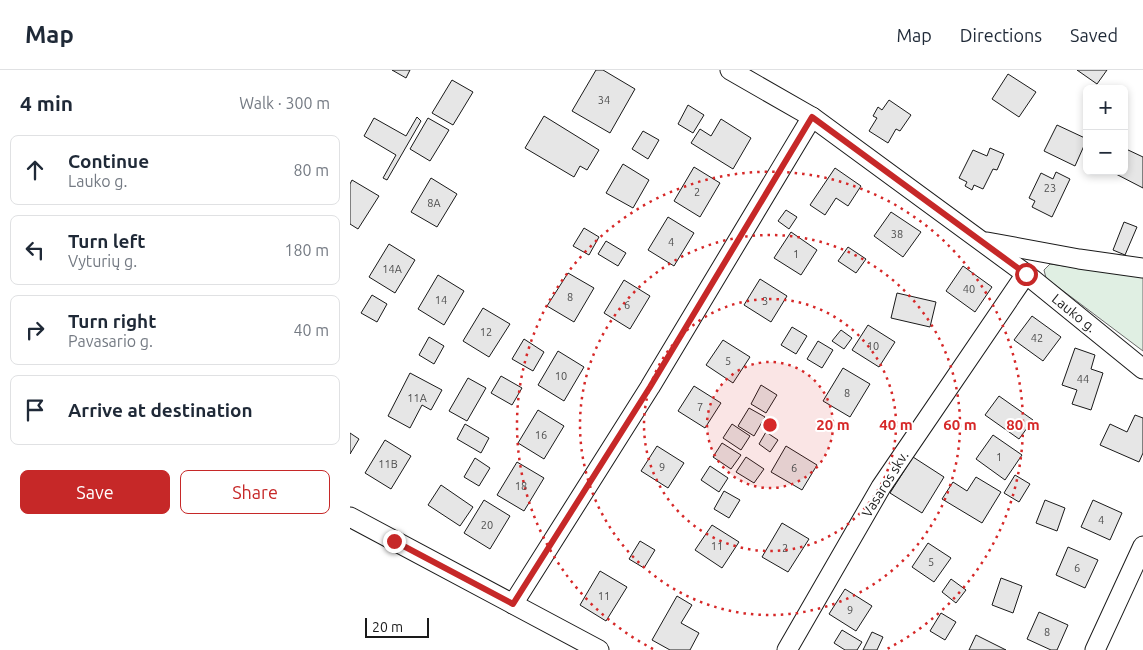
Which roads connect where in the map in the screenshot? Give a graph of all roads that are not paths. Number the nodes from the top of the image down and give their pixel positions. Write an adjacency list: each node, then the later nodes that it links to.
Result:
1 (730, 70): 2 (street, Lauko g.)
2 (812, 117): 3 (street, Lauko g.); 9 (street)
3 (978, 240): 4 (street, Lauko g.); 5 (street, Lauko g.)
4 (1143, 268)
5 (1026, 274): 6 (street, Lauko g.); 11 (street, Vasaros skv.)
6 (1143, 369)
7 (350, 517): 9 (street)
8 (1143, 546): 12 (street)
9 (513, 604): 10 (street)
10 (599, 650)
11 (787, 650)
12 (1095, 650)

